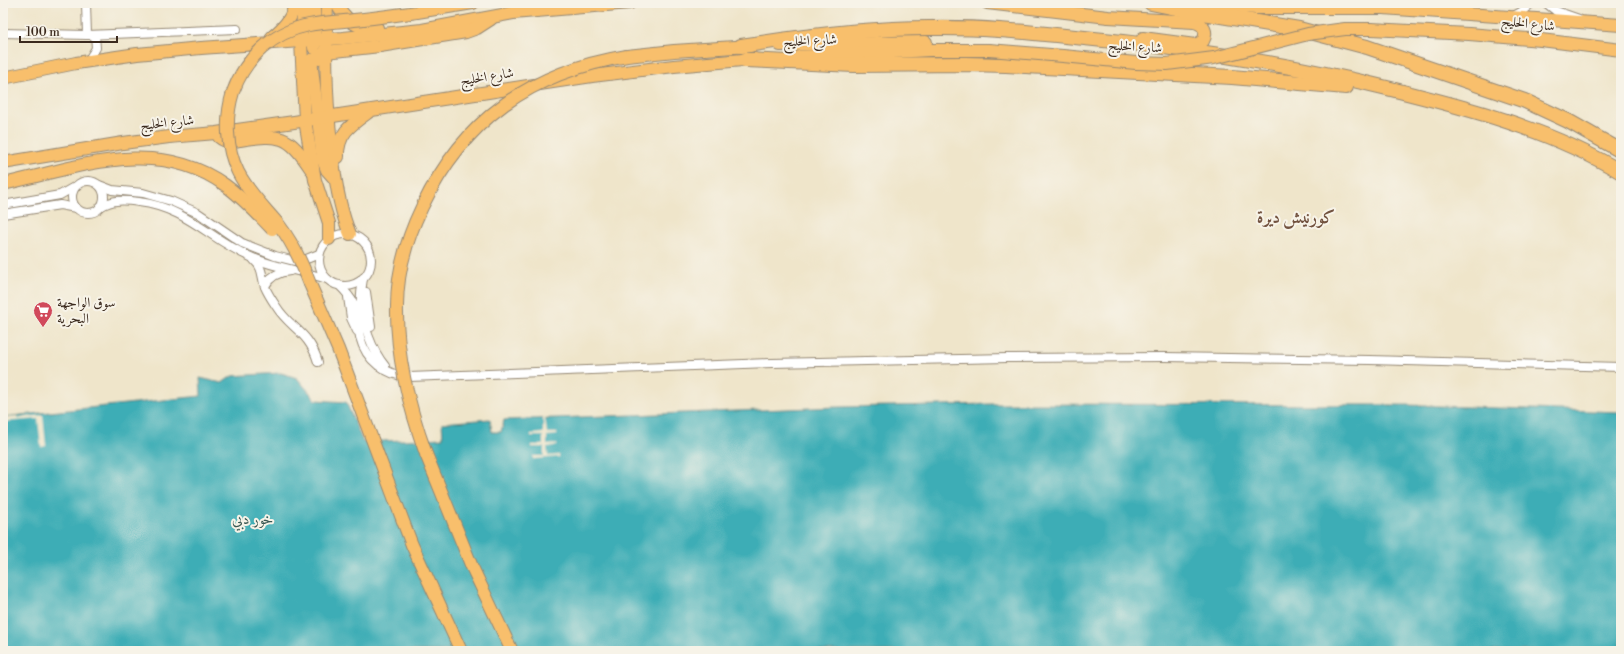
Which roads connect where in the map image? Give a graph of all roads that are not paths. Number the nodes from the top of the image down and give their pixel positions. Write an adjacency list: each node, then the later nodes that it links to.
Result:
1 (86, 3): 25 (street)
2 (295, 3): 29 (main road)
3 (304, 3): 28 (main road)
4 (314, 3): 27 (main road)
5 (327, 3): 31 (main road)
6 (336, 3): 23 (main road)
7 (473, 3): 66 (main road, bridge)
8 (630, 3): 18 (main road)
9 (987, 3): 26 (main road)
10 (1150, 3): 47 (highway)
11 (1190, 3): 16 (main road, شارع الخليج)
12 (1259, 3): 16 (main road)
13 (1419, 3): 17 (main road)
14 (1532, 3): 19 (street)
15 (1546, 3): 20 (street)
16 (1234, 7): 17 (main road, شارع الخليج)
17 (1458, 13): 19 (main road, شارع الخليج)
18 (495, 15): 23 (main road); 31 (main road)
19 (1510, 17): 20 (main road, شارع الخليج)
20 (1587, 22): 21 (main road, شارع الخليج)
21 (1621, 25)
22 (237, 29): 25 (street)
23 (422, 30): 31 (main road)
24 (3, 33): 25 (street)
25 (91, 35): 30 (street)
26 (1062, 35): 32 (highway); 42 (highway)
27 (314, 41): 28 (main road); 31 (main road); 36 (main road)
28 (301, 42): 29 (main road); 36 (main road); 41 (main road)
29 (260, 44): 35 (main road)
30 (96, 45): 35 (street); 38 (street)
31 (326, 46): 36 (main road); 40 (main road)
32 (741, 46): 33 (main road); 73 (main road, bridge)
33 (984, 50): 34 (main road, شارع الخليج, bridge); 37 (main road, شارع الخليج)
34 (1621, 50)
35 (112, 57): 38 (main road)
36 (313, 60): 41 (main road); 43 (main road)
37 (745, 60): 42 (highway); 44 (main road, شارع الخليج)
38 (88, 61): 39 (main road)
39 (3, 78)
40 (327, 80): 43 (main road); 45 (main road)
41 (303, 81): 45 (main road)
42 (1430, 99): 50 (highway)
43 (317, 101): 45 (main road); 45 (main road)
44 (371, 110): 45 (main road, شارع الخليج); 51 (main road)
45 (314, 117): 46 (main road, شارع الخليج); 49 (main road); 51 (main road)
46 (216, 133): 48 (main road, شارع الخليج); 49 (main road)
47 (1621, 151)
48 (3, 163)
49 (314, 172): 60 (main road)
50 (1621, 172)
51 (336, 180): 59 (main road)
52 (3, 184): 66 (main road, bridge)
53 (99, 186): 54 (street); 56 (street); 61 (street)
54 (75, 187): 55 (street); 57 (street)
55 (3, 205)
56 (100, 206): 57 (street); 62 (street)
57 (76, 208): 58 (street)
58 (3, 214)
59 (350, 234): 60 (street); 64 (street)
60 (329, 239): 61 (street)
61 (320, 254): 65 (street)
62 (252, 258): 63 (street); 68 (street)
63 (295, 271): 65 (street); 68 (street)
64 (364, 277): 67 (street); 71 (street)
65 (327, 279): 67 (street)
66 (310, 284): 72 (main road)
67 (339, 285): 71 (street)
68 (265, 286): 69 (street)
69 (318, 362)
70 (1621, 367): 71 (street)
71 (394, 375)
72 (461, 651)
73 (512, 651)

